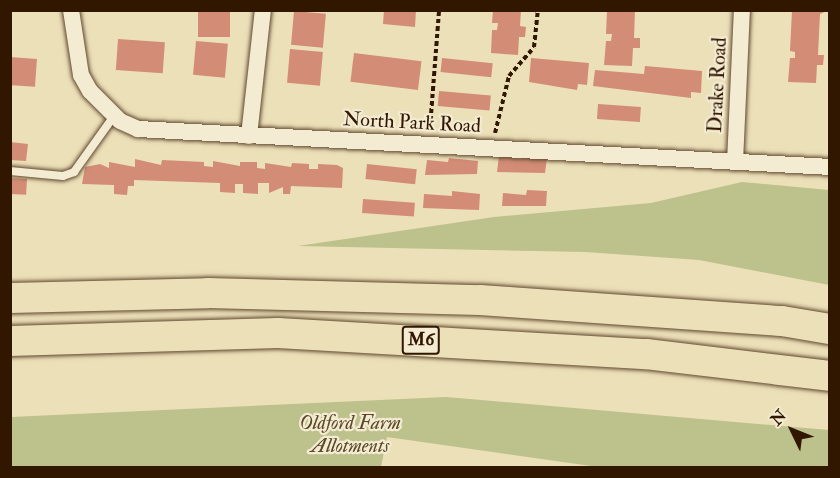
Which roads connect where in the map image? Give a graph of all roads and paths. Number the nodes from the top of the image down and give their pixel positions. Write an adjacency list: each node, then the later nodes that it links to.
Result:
1 (71, 10): 6 (street)
2 (263, 10): 7 (street)
3 (439, 10): 8 (path)
4 (538, 10): 9 (path)
5 (742, 10): 10 (street, Drake Road)
6 (114, 116): 7 (street, North Park Road); 12 (lane)
7 (249, 136): 8 (street, North Park Road)
8 (429, 143): 9 (street, North Park Road)
9 (493, 147): 10 (street, North Park Road)
10 (735, 162): 11 (street, North Park Road)
11 (830, 167)
12 (10, 171)
13 (10, 298): 14 (highway, M6)
14 (830, 329)
15 (10, 341): 16 (highway, M6)
16 (830, 376)

